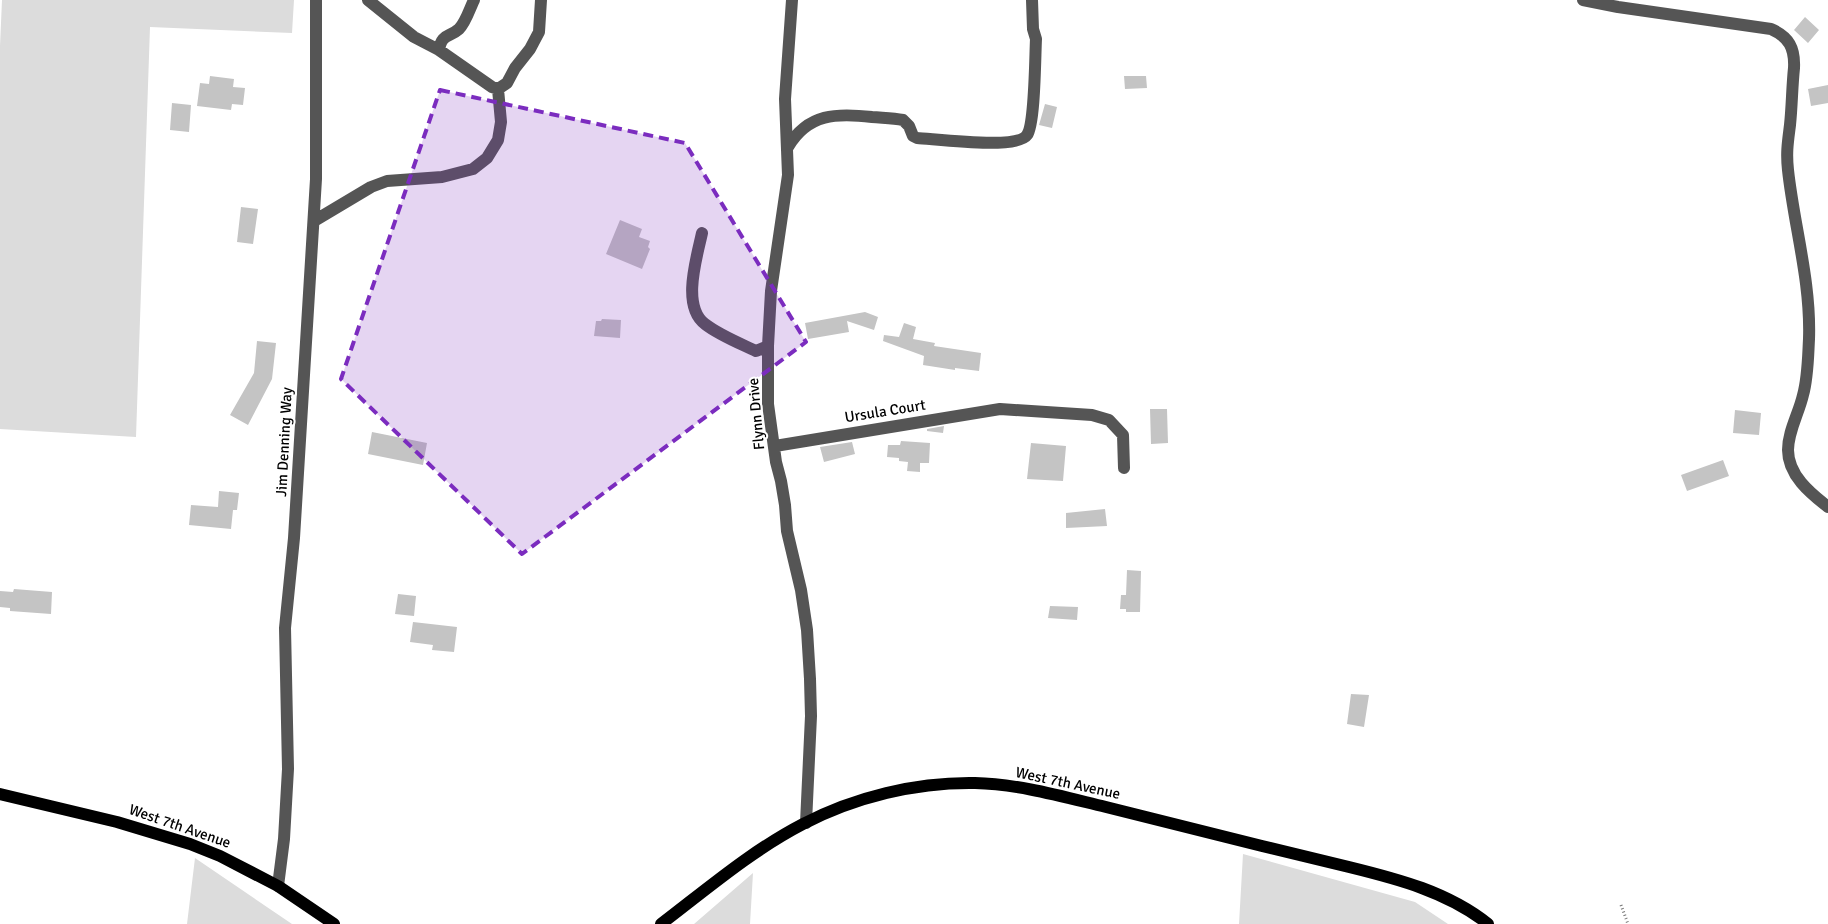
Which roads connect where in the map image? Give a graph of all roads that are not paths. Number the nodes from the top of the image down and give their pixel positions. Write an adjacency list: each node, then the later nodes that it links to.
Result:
1 (368, 0): 8 (street)
2 (474, 0): 8 (street)
3 (540, 0): 9 (street)
4 (792, 0): 10 (street, Flynn Drive)
5 (1032, 0): 10 (street)
6 (1582, 0): 16 (street)
7 (318, 2): 11 (street, Jim Denning Way)
8 (439, 50): 9 (street)
9 (498, 88): 11 (street)
10 (788, 147): 13 (street, Flynn Drive)
11 (314, 222): 19 (street, Jim Denning Way)
12 (702, 233): 13 (street)
13 (768, 346): 14 (street, Flynn Drive)
14 (775, 446): 15 (street, Ursula Court); 18 (street, Flynn Drive)
15 (1124, 468)
16 (1828, 507)
17 (0, 794): 19 (main road, West 7th Avenue)
18 (806, 823): 21 (main road, West 7th Avenue); 22 (main road, West 7th Avenue)
19 (278, 886): 20 (main road, West 7th Avenue)
20 (334, 924)
21 (661, 924)
22 (1488, 924)

